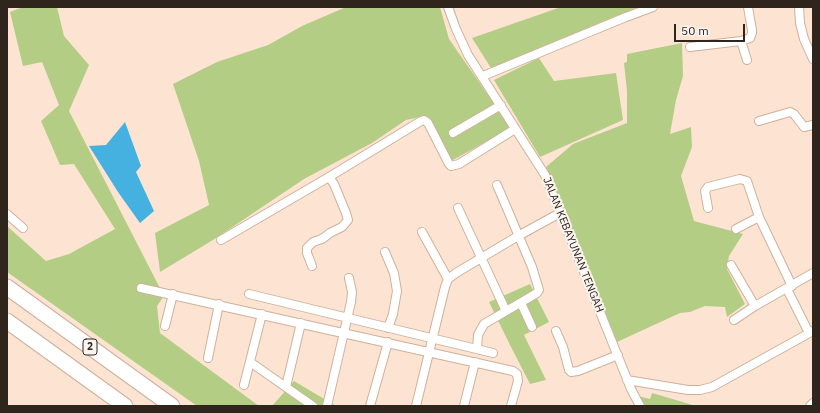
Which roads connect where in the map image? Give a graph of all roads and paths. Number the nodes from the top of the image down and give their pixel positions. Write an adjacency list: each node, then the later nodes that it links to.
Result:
1 (448, 7): 9 (street, JALAN KEBAYUNAN TENGAH)
2 (653, 7): 9 (street)
3 (748, 7): 5 (street)
4 (799, 7): 7 (street)
5 (741, 41): 6 (street); 8 (street)
6 (690, 47)
7 (813, 59)
8 (747, 60)
9 (483, 76): 10 (street, JALAN KEBAYUNAN TENGAH)
10 (501, 105): 13 (street, JALAN KEBAYUNAN TENGAH); 14 (street)
11 (759, 121): 12 (street)
12 (813, 125)
13 (515, 129): 15 (street); 19 (street, JALAN KEBAYUNAN TENGAH)
14 (453, 133)
15 (329, 177): 26 (street); 30 (street)
16 (497, 185): 25 (street)
17 (458, 208): 28 (street)
18 (708, 208): 21 (street)
19 (560, 213): 25 (street); 59 (street, JALAN KEBAYUNAN TENGAH)
20 (7, 214): 22 (street)
21 (759, 217): 23 (street); 35 (street)
22 (23, 228)
23 (736, 229)
24 (422, 232): 33 (street)
25 (518, 236): 28 (street); 39 (street)
26 (221, 240)
27 (385, 252): 50 (street)
28 (481, 258): 33 (street); 42 (street)
29 (731, 265): 41 (street)
30 (312, 266)
31 (813, 273): 35 (street)
32 (349, 278): 44 (street)
33 (448, 279): 54 (street)
34 (7, 287): 68 (highway, 2)
35 (790, 287): 41 (street); 53 (street)
36 (141, 288): 37 (street)
37 (173, 294): 40 (street); 48 (street)
38 (249, 294): 44 (street)
39 (521, 303): 42 (street); 49 (street)
40 (219, 304): 43 (street); 60 (street)
41 (755, 306): 45 (street)
42 (506, 311): 56 (street)
43 (262, 314): 47 (street); 61 (street)
44 (347, 318): 50 (street); 52 (street)
45 (734, 320)
46 (7, 321): 67 (highway)
47 (301, 323): 52 (street); 65 (street)
48 (165, 326)
49 (532, 327)
50 (388, 328): 54 (street)
51 (556, 331): 59 (street)
52 (344, 332): 55 (street); 70 (street)
53 (811, 332): 63 (street)
54 (433, 338): 56 (street); 57 (street)
55 (388, 342): 57 (street); 71 (street)
56 (477, 349): 58 (street)
57 (430, 352): 62 (street); 72 (street)
58 (493, 353)
59 (618, 355): 63 (street, JALAN KEBAYUNAN TENGAH)
60 (208, 358)
61 (250, 362): 64 (street); 65 (street)
62 (475, 362): 73 (street); 74 (street)
63 (627, 380): 75 (street, JALAN KEBAYUNAN TENGAH)
64 (244, 385)
65 (286, 387): 69 (street)
66 (813, 403): 76 (street)
67 (125, 406)
68 (172, 406)
69 (313, 406)
70 (327, 406)
71 (370, 406)
72 (416, 406)
73 (464, 406)
74 (511, 406)
75 (640, 406)
76 (810, 406)

